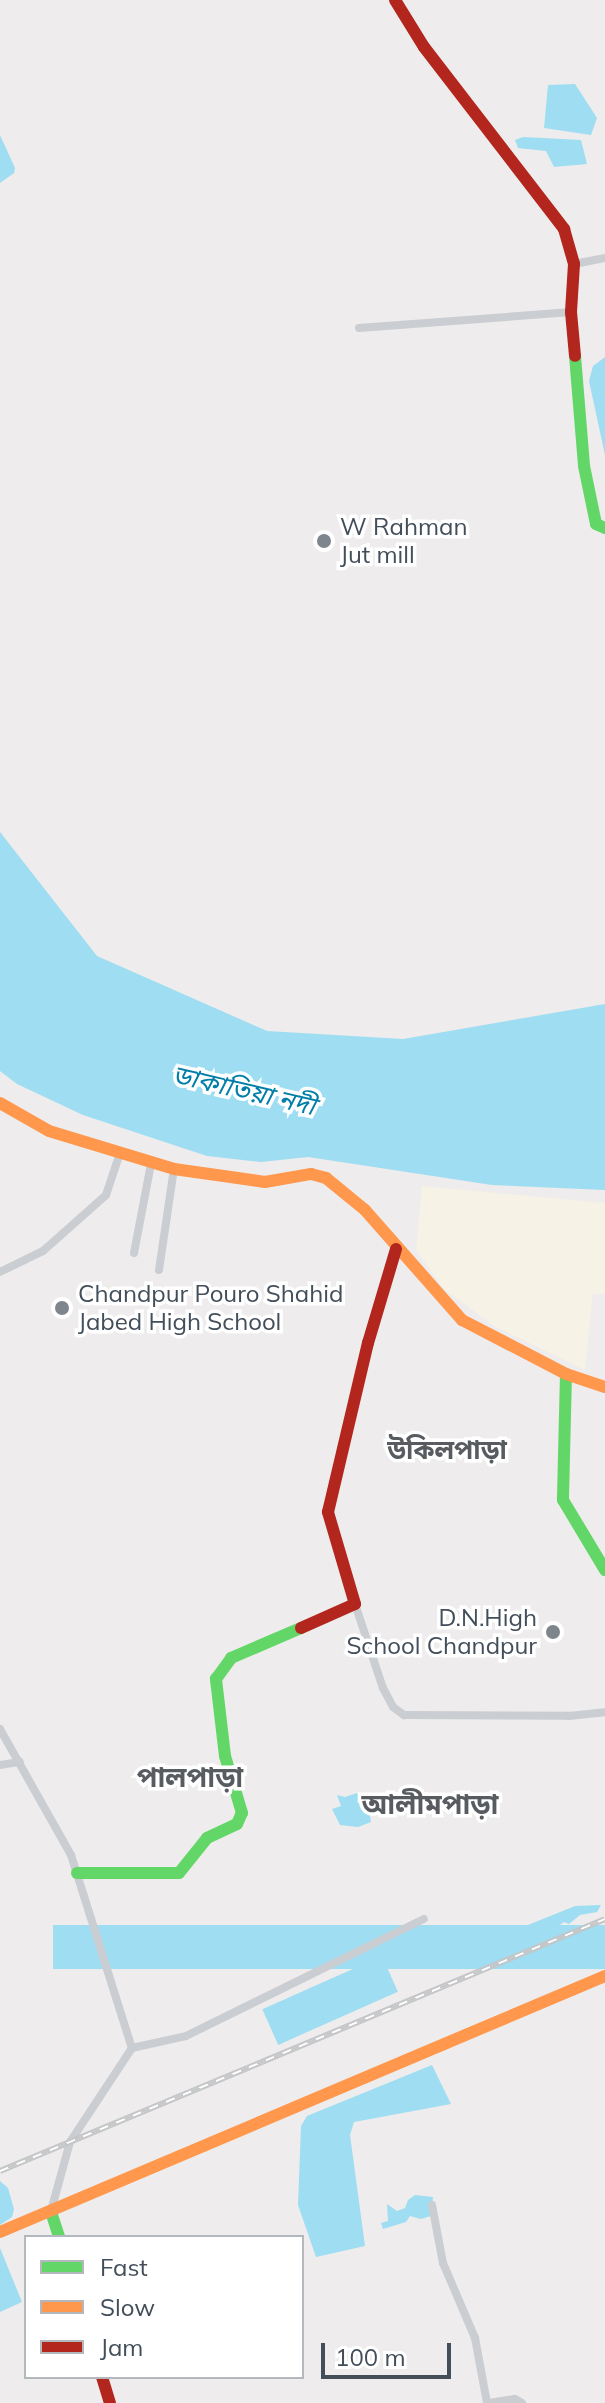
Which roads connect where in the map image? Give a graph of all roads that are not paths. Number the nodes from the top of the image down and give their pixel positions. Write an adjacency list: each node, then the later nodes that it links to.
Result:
1 (395, 0): 3 (street)
2 (605, 258): 3 (street)
3 (574, 264): 4 (street)
4 (571, 312): 5 (street); 6 (street)
5 (359, 328)
6 (605, 528)
7 (0, 1103): 8 (street)
8 (120, 1153): 9 (street); 14 (street)
9 (151, 1164): 10 (street); 12 (street)
10 (174, 1169): 11 (street); 13 (street)
11 (396, 1249): 15 (street); 18 (street)
12 (134, 1253)
13 (159, 1270)
14 (0, 1272)
15 (566, 1374): 16 (street); 17 (street)
16 (605, 1387)
17 (605, 1570)
18 (355, 1604): 19 (street); 23 (street)
19 (605, 1712)
20 (0, 1729): 21 (street)
21 (20, 1762): 22 (street); 23 (street)
22 (0, 1765)
23 (77, 1873): 26 (street)
24 (424, 1919): 26 (street)
25 (605, 1976): 28 (street)
26 (132, 2048): 28 (street)
27 (432, 2205): 33 (street)
28 (51, 2212): 29 (street); 30 (street)
29 (0, 2232)
30 (58, 2235)
31 (103, 2379): 32 (street)
32 (110, 2403)
33 (488, 2403): 34 (street)
34 (522, 2403)

